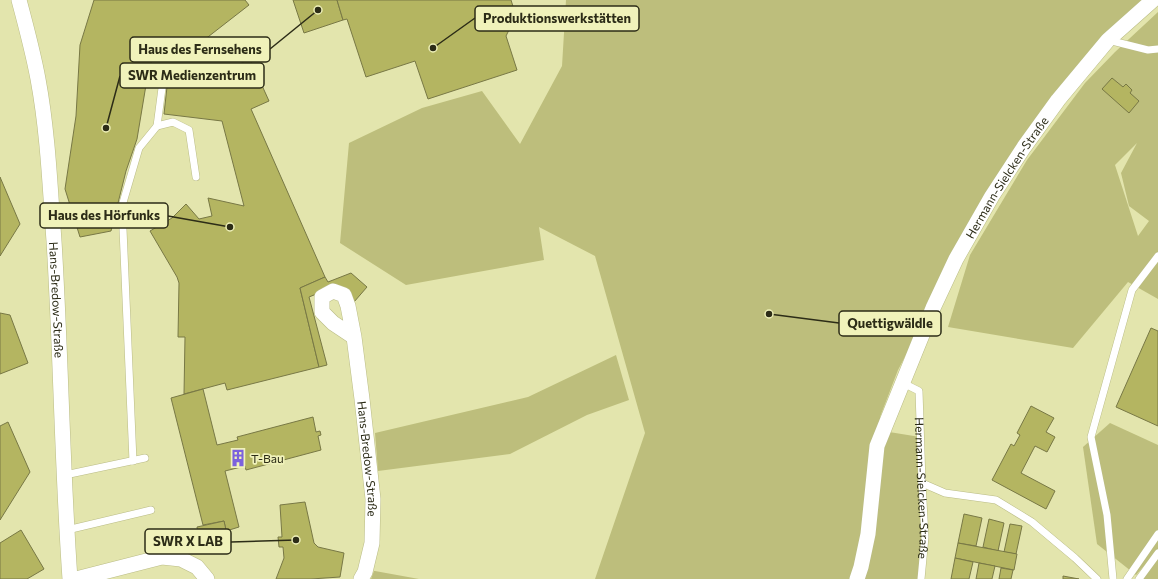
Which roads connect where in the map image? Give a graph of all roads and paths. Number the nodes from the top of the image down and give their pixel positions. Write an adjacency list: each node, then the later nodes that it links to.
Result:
1 (19, 0): 13 (street, Hans-Bredow-Straße)
2 (1153, 0): 3 (street, Hermann-Sielcken-Straße)
3 (1108, 40): 4 (lane); 10 (street, Hermann-Sielcken-Straße)
4 (1158, 49)
5 (164, 73): 6 (lane)
6 (157, 126): 7 (lane); 12 (lane)
7 (196, 177)
8 (1158, 256): 26 (lane)
9 (354, 336): 22 (street, Hans-Bredow-Straße)
10 (903, 383): 14 (lane, Hermann-Sielcken-Straße); 23 (street, Hermann-Sielcken-Straße)
11 (145, 458): 12 (lane)
12 (133, 461): 13 (lane)
13 (65, 474): 16 (street, Hans-Bredow-Straße)
14 (922, 483): 24 (lane, Hermann-Sielcken-Straße); 25 (lane)
15 (151, 510): 16 (lane)
16 (67, 530): 19 (street, Hans-Bredow-Straße)
17 (1158, 534): 27 (lane)
18 (1158, 554): 28 (lane)
19 (70, 579)
20 (76, 579): 21 (street)
21 (207, 579)
22 (361, 579)
23 (857, 579)
24 (921, 579)
25 (1097, 579)
26 (1113, 579)
27 (1127, 579)
28 (1139, 579)

